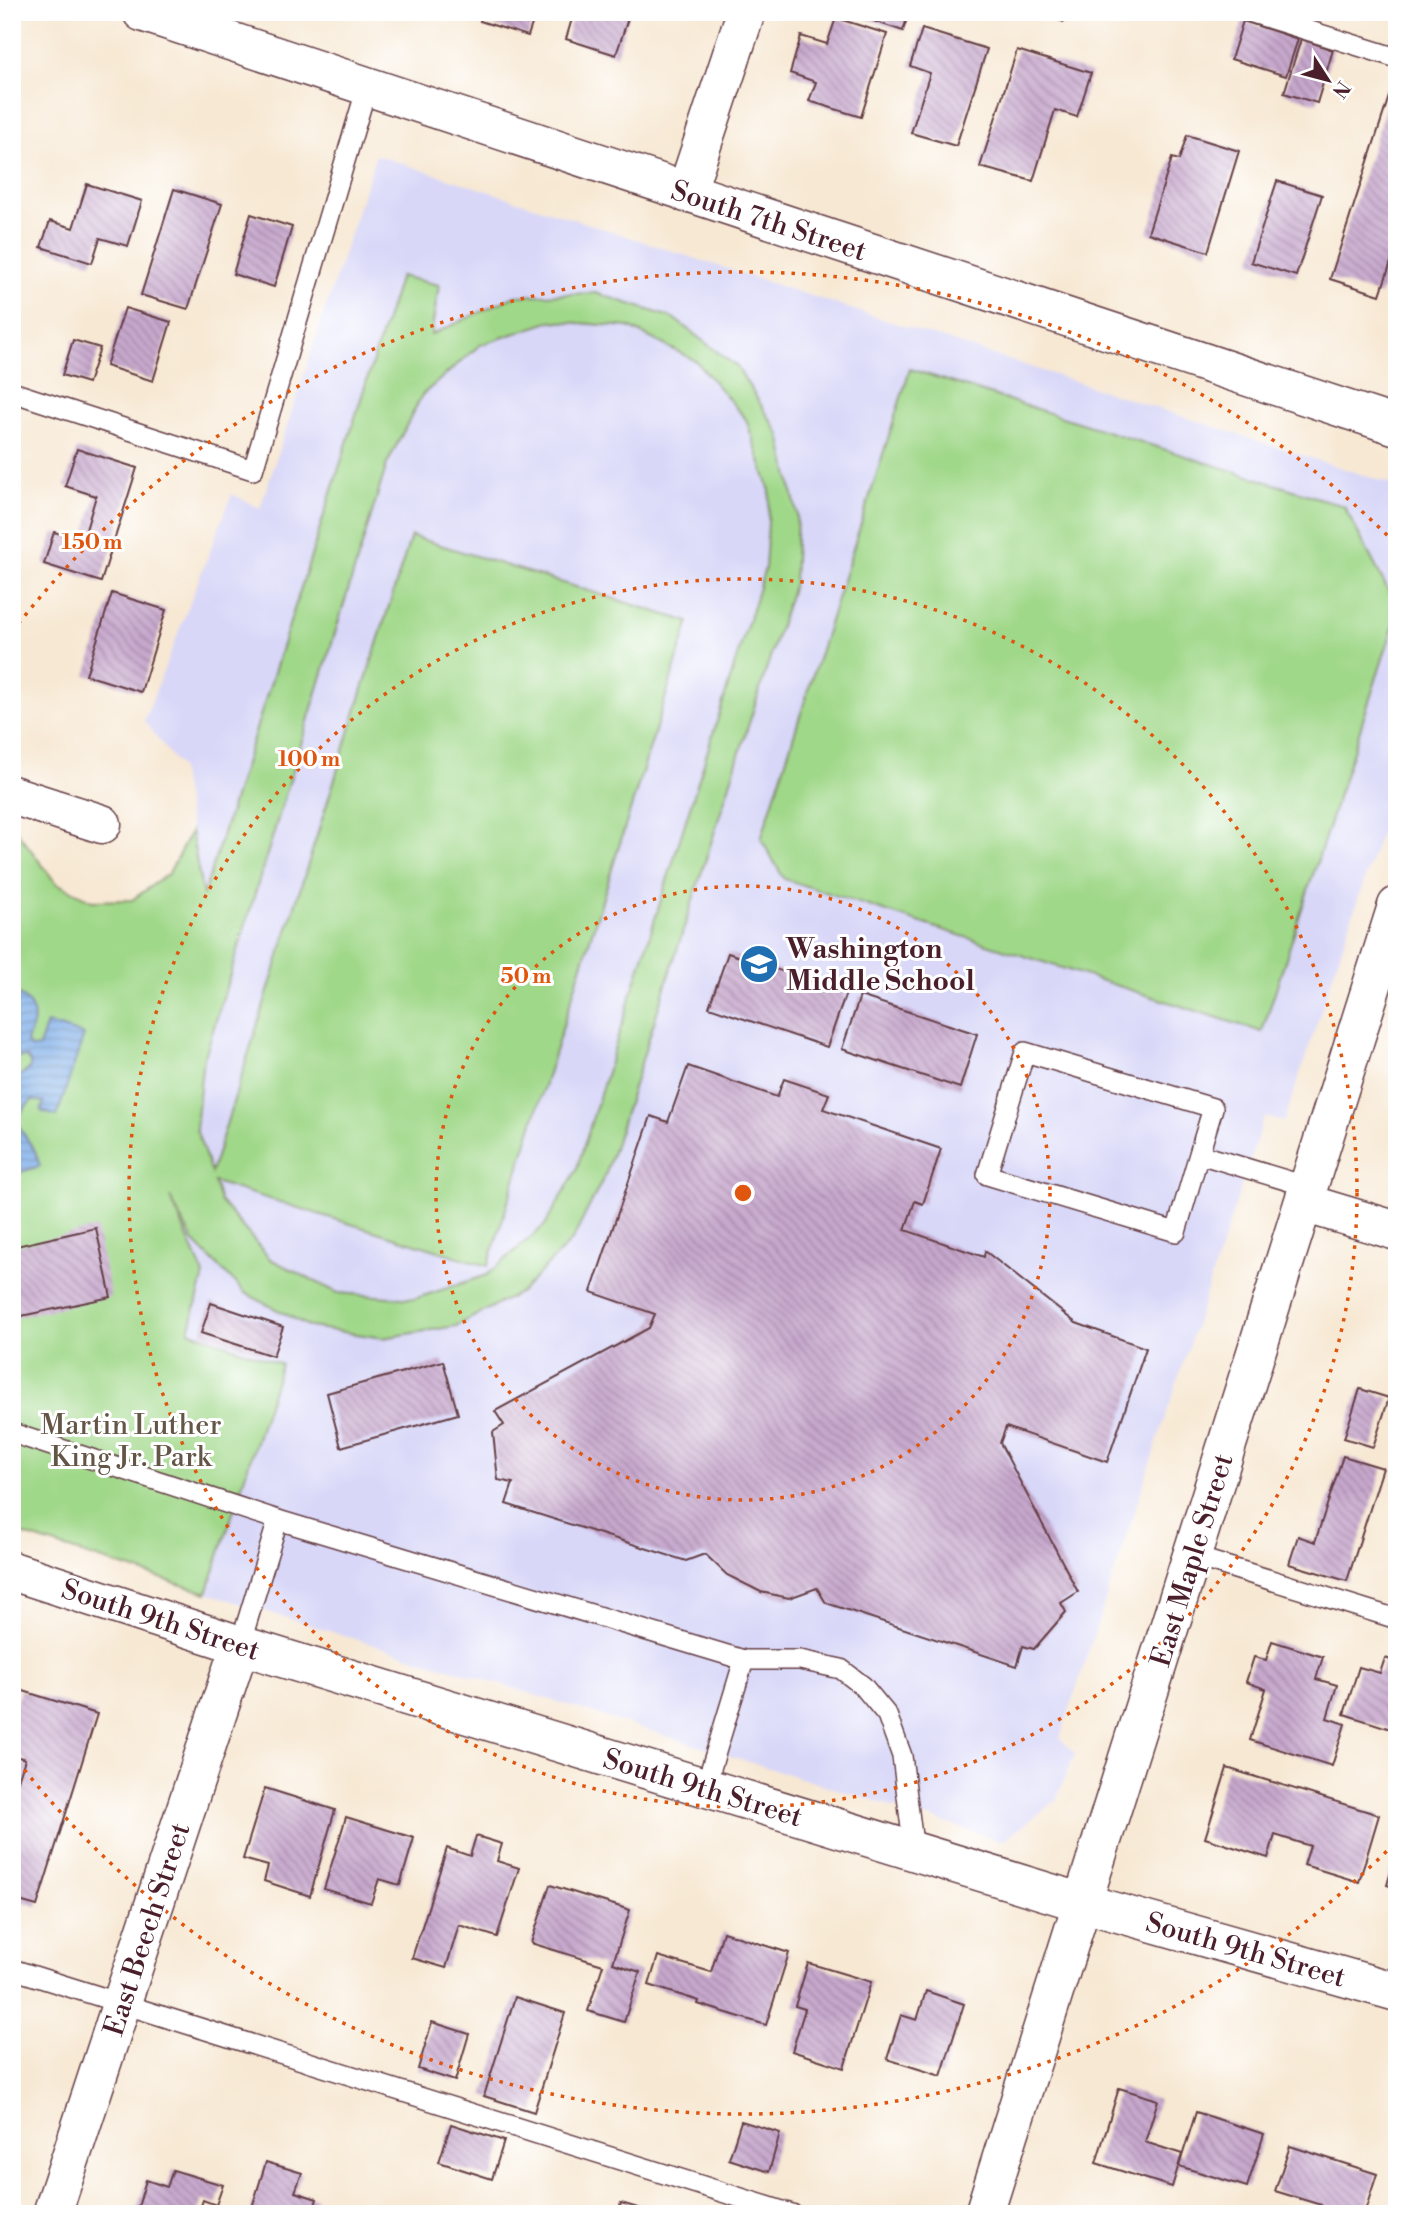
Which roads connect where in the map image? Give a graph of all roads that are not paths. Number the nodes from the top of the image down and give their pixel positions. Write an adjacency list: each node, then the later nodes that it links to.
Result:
1 (142, 12): 5 (street, South 7th Street)
2 (746, 12): 6 (street)
3 (1249, 12): 4 (lane)
4 (1397, 58)
5 (368, 87): 6 (street, South 7th Street); 7 (lane)
6 (686, 193): 8 (street, South 7th Street)
7 (12, 392)
8 (1397, 426)
9 (12, 794): 10 (street)
10 (102, 824)
11 (1397, 906): 13 (street, East Maple Street)
12 (1199, 1154): 12 (lane); 13 (lane)
13 (1306, 1195): 14 (street); 17 (street, East Maple Street)
14 (1397, 1231)
15 (12, 1433): 16 (lane)
16 (278, 1520): 20 (lane); 21 (lane)
17 (1193, 1556): 19 (lane); 24 (street, East Maple Street)
18 (12, 1571): 20 (street, South 9th Street)
19 (1397, 1619)
20 (240, 1645): 22 (street, South 9th Street); 27 (street, East Beech Street)
21 (744, 1660): 22 (lane); 23 (lane)
22 (705, 1788): 23 (street, South 9th Street)
23 (914, 1852): 24 (street, South 9th Street)
24 (1083, 1903): 26 (street, South 9th Street); 30 (street, East Maple Street)
25 (12, 1969): 27 (lane)
26 (1397, 1992)
27 (121, 2004): 28 (street, East Beech Street); 29 (lane)
28 (52, 2214)
29 (793, 2214)
30 (984, 2214)

